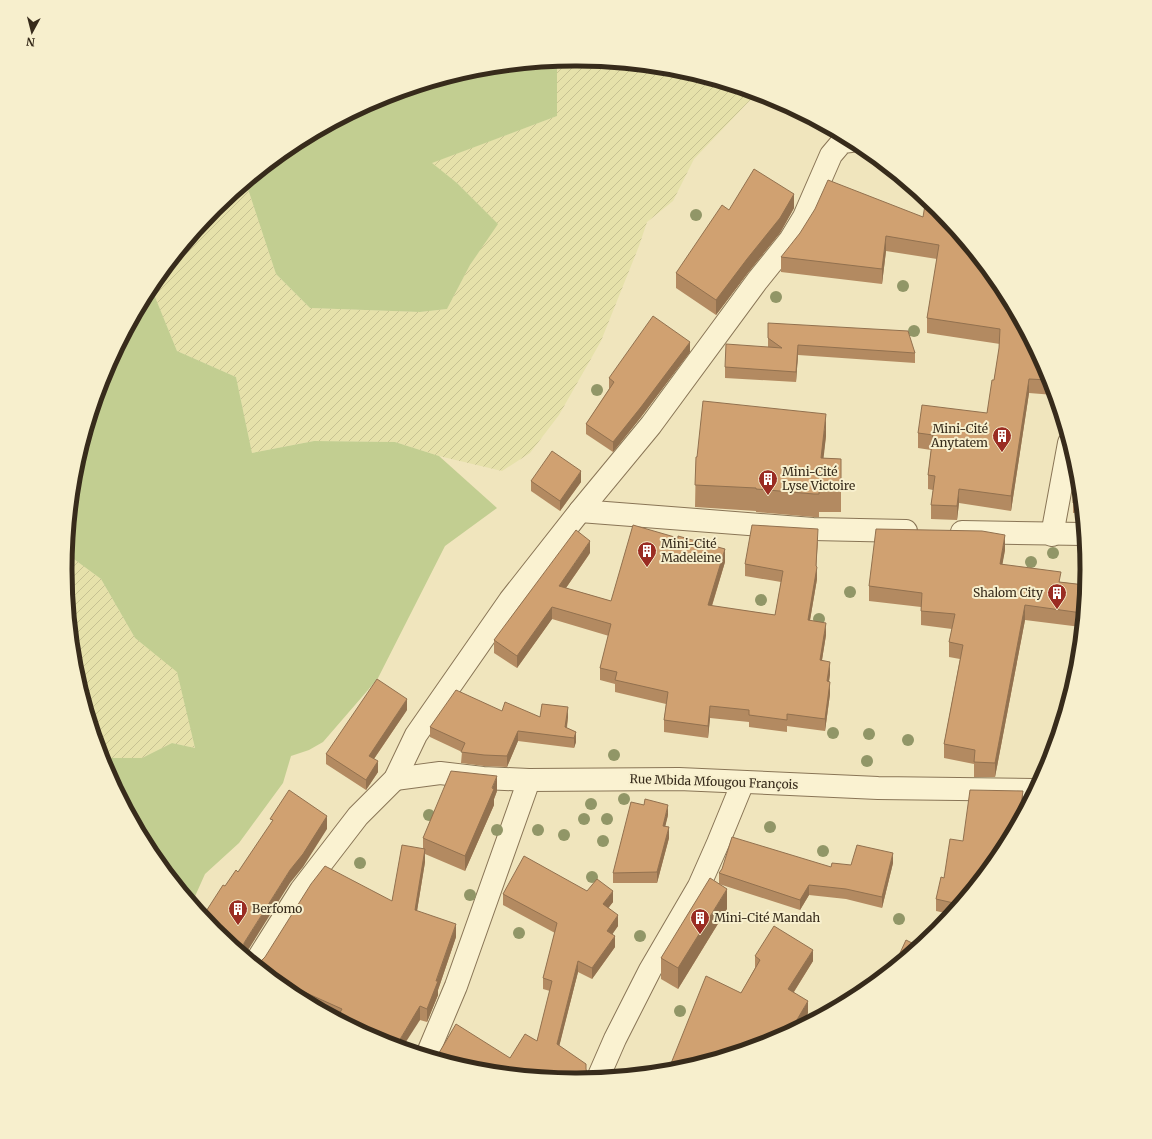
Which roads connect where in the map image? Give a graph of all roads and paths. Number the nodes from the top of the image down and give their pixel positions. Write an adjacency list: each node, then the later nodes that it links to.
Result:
1 (842, 142): 3 (street)
2 (1067, 457): 5 (street)
3 (580, 511): 5 (street); 6 (street)
4 (1078, 534): 5 (street)
5 (1052, 535)
6 (395, 779): 7 (street, Rue Mbida Mfougou François); 10 (street)
7 (528, 780): 8 (street, Rue Mbida Mfougou François); 11 (street)
8 (743, 782): 9 (street, Rue Mbida Mfougou François); 12 (street)
9 (1029, 790)
10 (257, 959)
11 (429, 1051)
12 (601, 1072)

